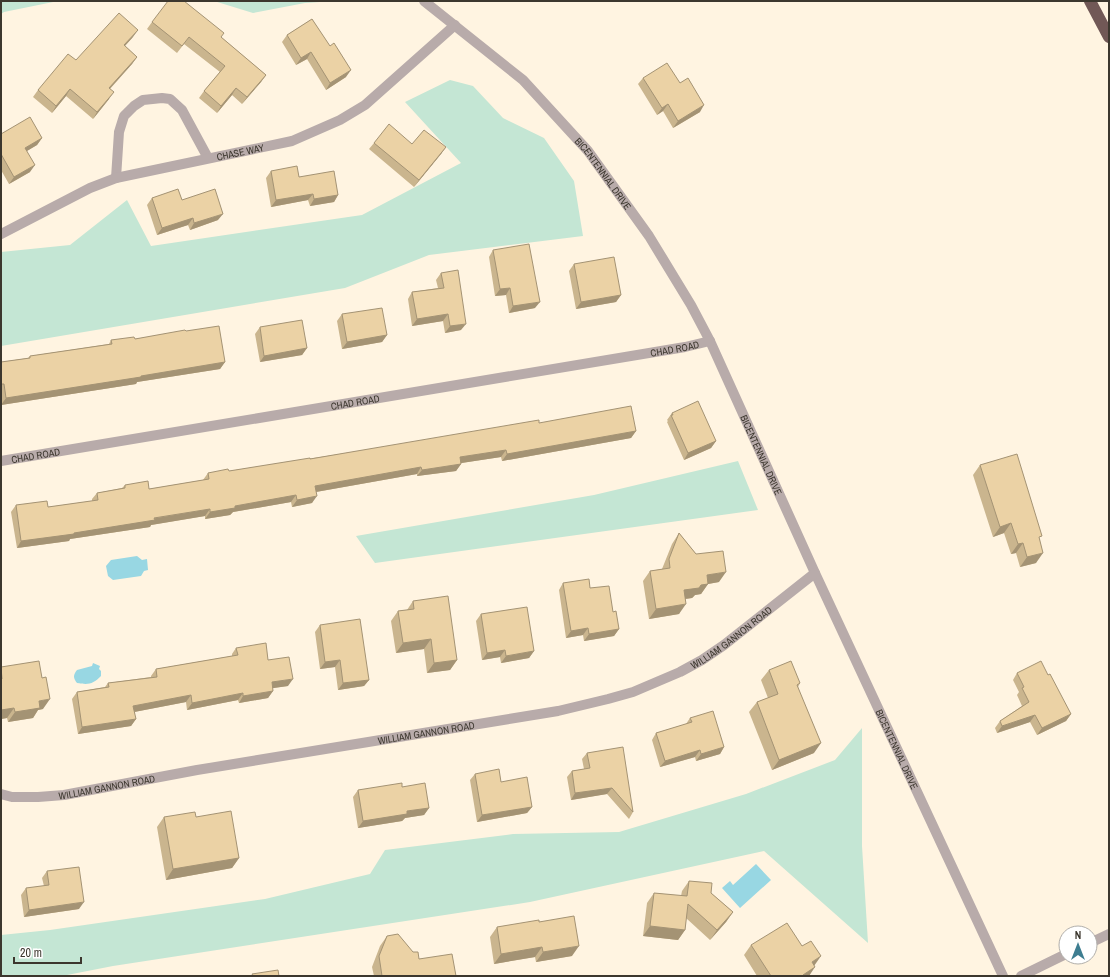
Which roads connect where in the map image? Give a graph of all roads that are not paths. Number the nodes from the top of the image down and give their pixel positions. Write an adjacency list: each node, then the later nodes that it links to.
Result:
1 (424, 1): 3 (street, BICENTENNIAL DRIVE)
2 (1090, 1): 4 (highway)
3 (455, 25): 5 (street, CHASE WAY); 8 (street, BICENTENNIAL DRIVE)
4 (1109, 36)
5 (208, 158): 6 (street, CHASE WAY); 6 (street)
6 (116, 178): 7 (street, CHASE WAY)
7 (1, 234)
8 (710, 341): 9 (street, CHAD ROAD); 10 (street, BICENTENNIAL DRIVE)
9 (1, 461)
10 (816, 573): 11 (street, WILLIAM GANNON ROAD); 15 (street, BICENTENNIAL DRIVE)
11 (1, 794)
12 (1109, 934): 13 (street)
13 (1098, 939)
14 (1058, 958): 16 (street)
15 (1003, 976)
16 (1022, 976)

